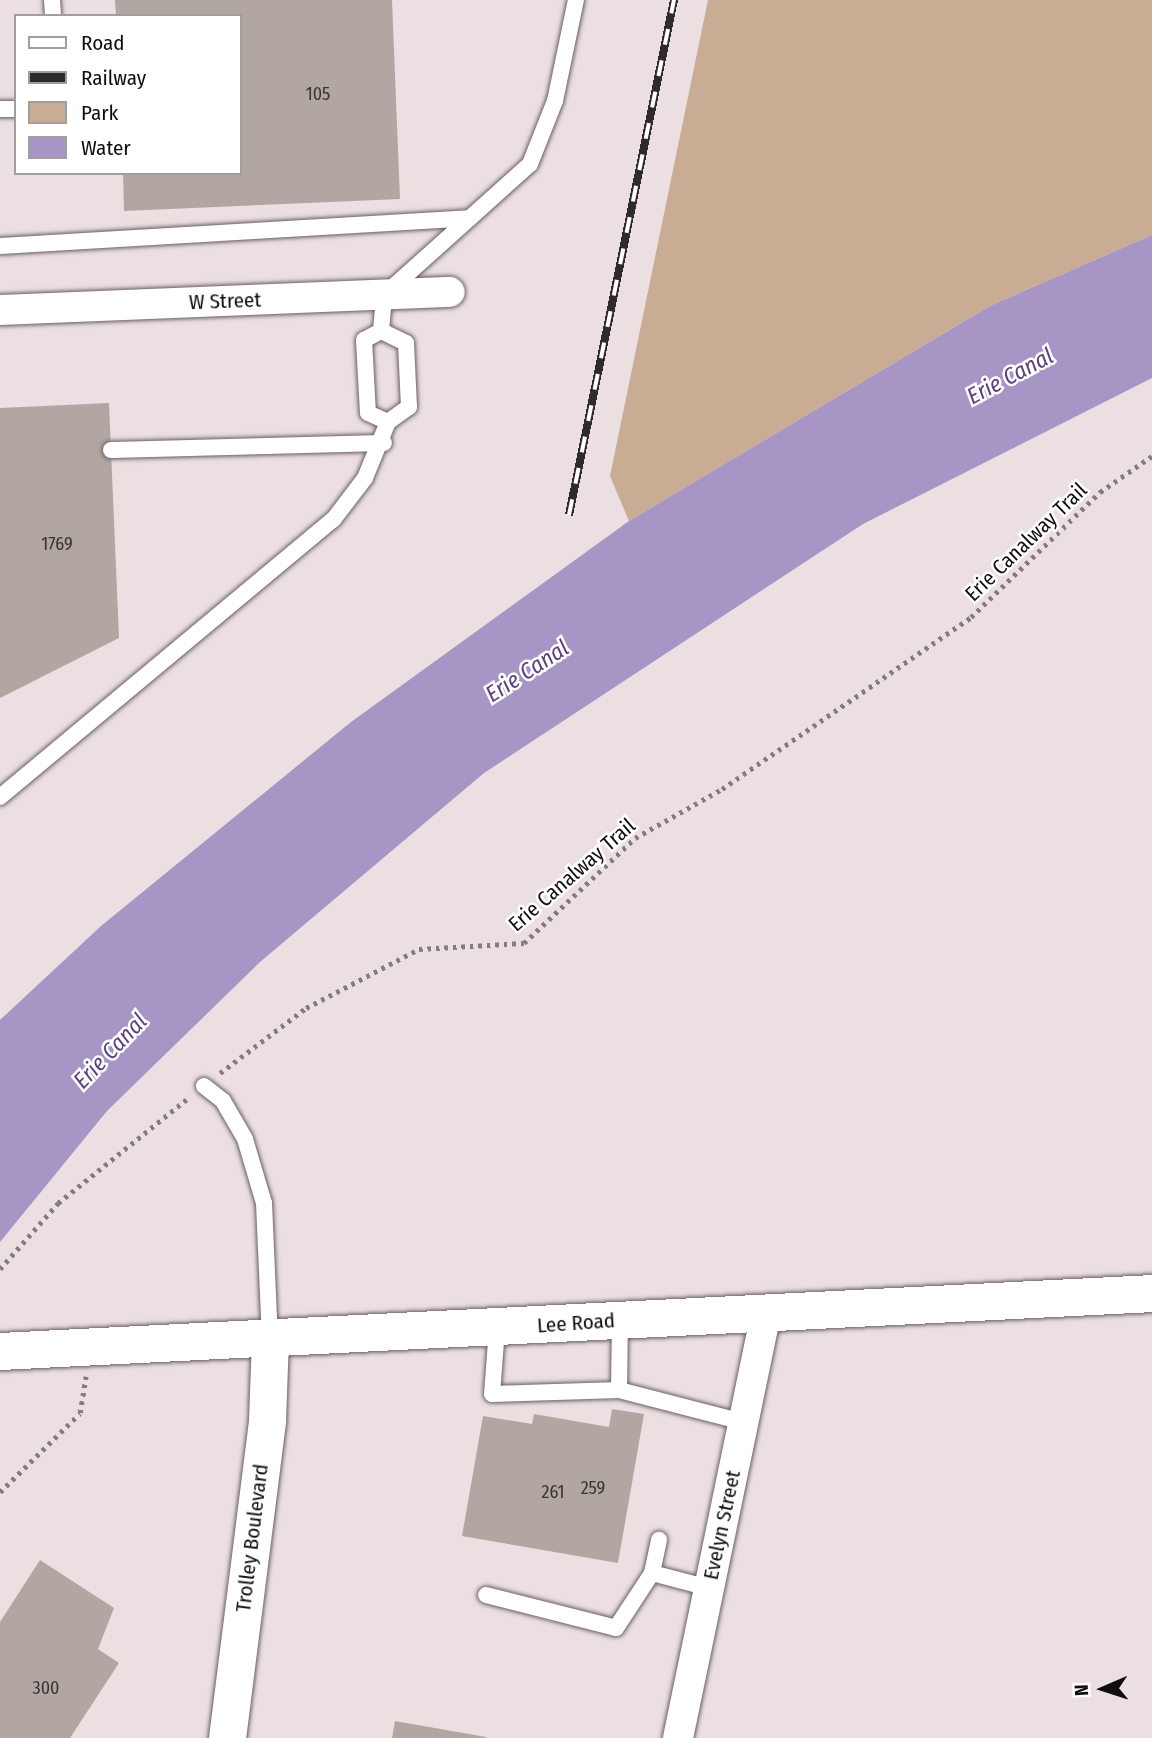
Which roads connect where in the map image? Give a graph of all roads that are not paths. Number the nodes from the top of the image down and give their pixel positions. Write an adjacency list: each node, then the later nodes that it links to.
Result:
1 (576, 0): 2 (lane)
2 (469, 218): 3 (lane); 5 (lane)
3 (0, 246)
4 (450, 292): 5 (street, W Street)
5 (384, 295): 6 (street, W Street); 7 (lane)
6 (0, 309)
7 (381, 331): 8 (lane); 8 (lane)
8 (388, 422): 9 (lane)
9 (384, 443): 10 (lane); 11 (lane)
10 (111, 450)
11 (0, 797)
12 (204, 1086): 17 (lane)
13 (1152, 1293): 14 (street, Lee Road)
14 (766, 1312): 15 (street, Lee Road); 20 (street, Evelyn Street)
15 (620, 1320): 16 (street, Lee Road); 19 (lane)
16 (496, 1328): 17 (street, Lee Road); 19 (lane)
17 (270, 1338): 18 (street, Lee Road); 25 (street, Trolley Boulevard)
18 (1, 1351)
19 (619, 1390): 20 (lane)
20 (743, 1422): 23 (street, Evelyn Street)
21 (659, 1540): 22 (lane)
22 (652, 1573): 23 (lane); 24 (lane)
23 (709, 1588): 26 (street, Evelyn Street)
24 (486, 1595)
25 (227, 1738)
26 (678, 1738)

